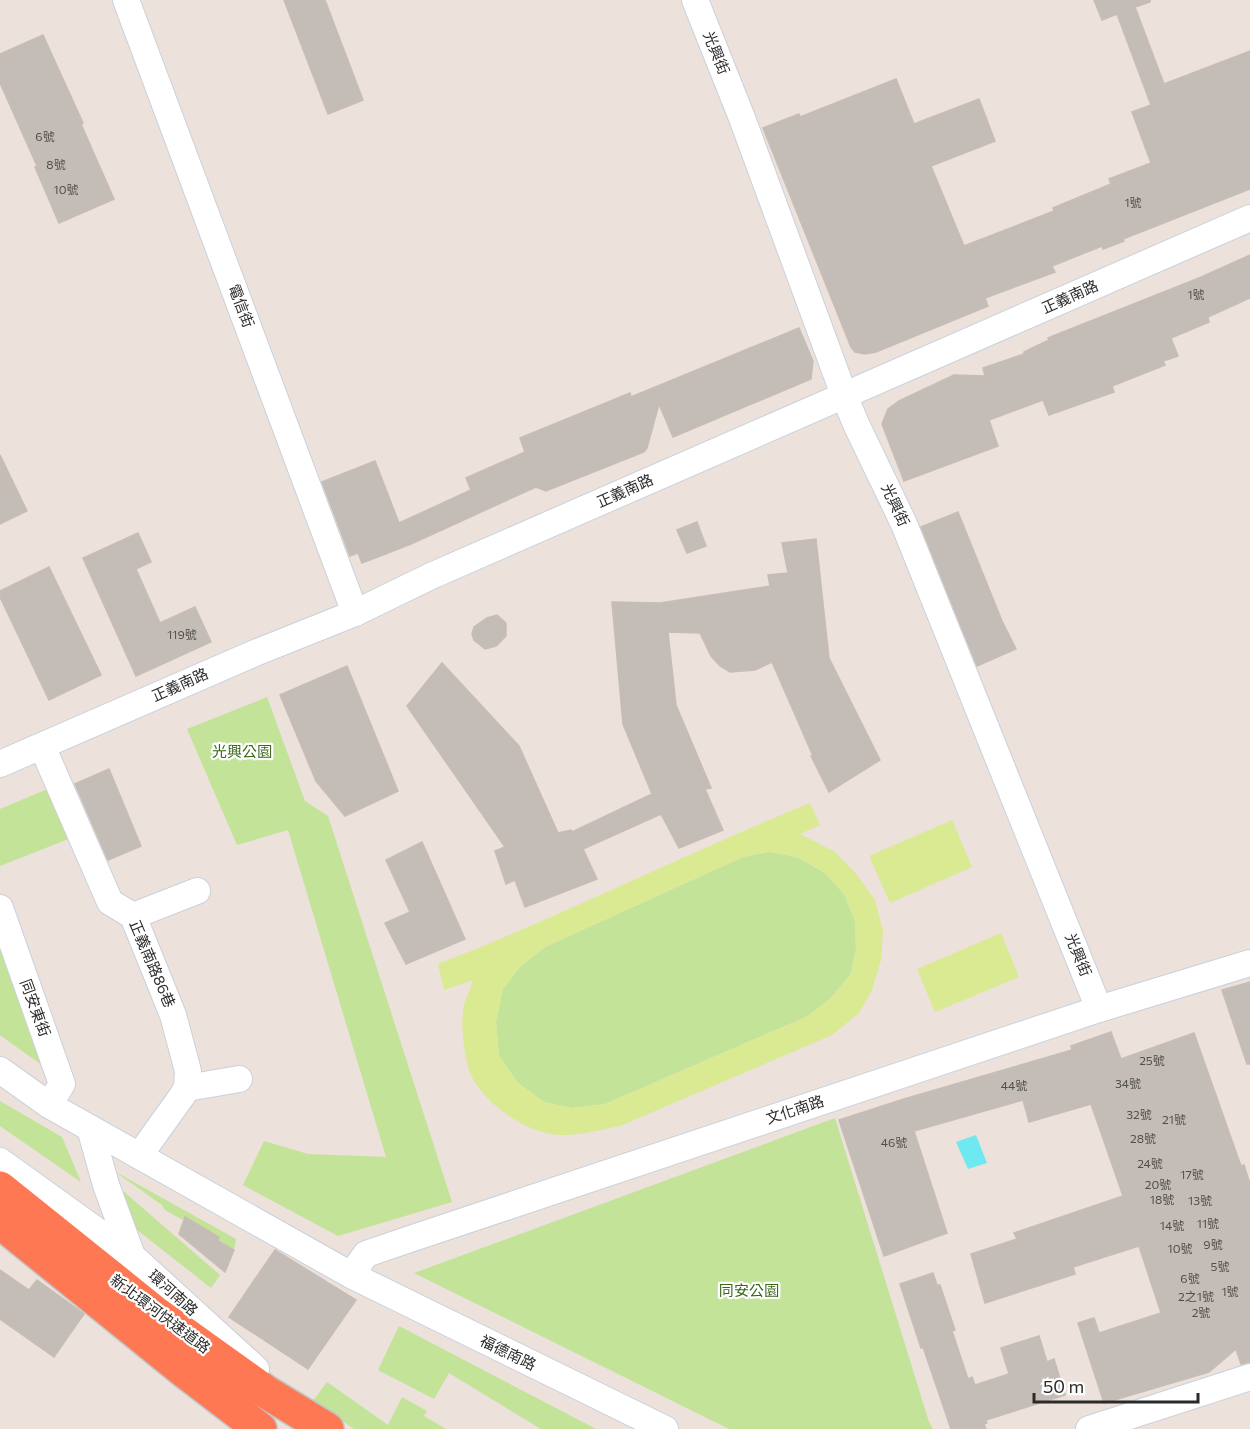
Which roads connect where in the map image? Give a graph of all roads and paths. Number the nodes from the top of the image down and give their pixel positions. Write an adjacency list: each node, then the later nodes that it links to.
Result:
1 (126, 0): 5 (street, 電信街)
2 (695, 0): 4 (street, 光興街)
3 (1250, 218): 4 (street, 正義南路)
4 (844, 395): 5 (street, 正義南路); 12 (street, 光興街)
5 (355, 613): 6 (street, 正義南路)
6 (42, 746): 7 (street, 正義南路); 10 (street, 正義南路86巷)
7 (0, 764)
8 (197, 891): 10 (street)
9 (0, 908): 16 (street, 同安東街)
10 (133, 916): 15 (street, 正義南路86巷)
11 (1250, 963): 12 (street, 文化南路)
12 (1099, 1009): 25 (street, 文化南路)
13 (0, 1070): 16 (street, 福德南路)
14 (238, 1079): 15 (street)
15 (187, 1088): 18 (street)
16 (49, 1105): 17 (street, 福德南路)
17 (90, 1128): 18 (street, 福德南路); 23 (street)
18 (139, 1156): 25 (street, 福德南路)
19 (0, 1161): 23 (street, 環河南路)
20 (0, 1188): 30 (highway, 新北環河快速道路)
21 (0, 1222): 24 (highway, 新北環河快速道路)
22 (0, 1231): 27 (street)
23 (132, 1256): 31 (street, 環河南路)
24 (61, 1270): 28 (highway, 新北環河快速道路); 29 (highway)
25 (351, 1275): 32 (street, 福德南路)
26 (1250, 1377): 33 (street)
27 (242, 1429)
28 (260, 1429)
29 (290, 1429)
30 (327, 1429)
31 (342, 1429)
32 (665, 1429)
33 (1089, 1429)

